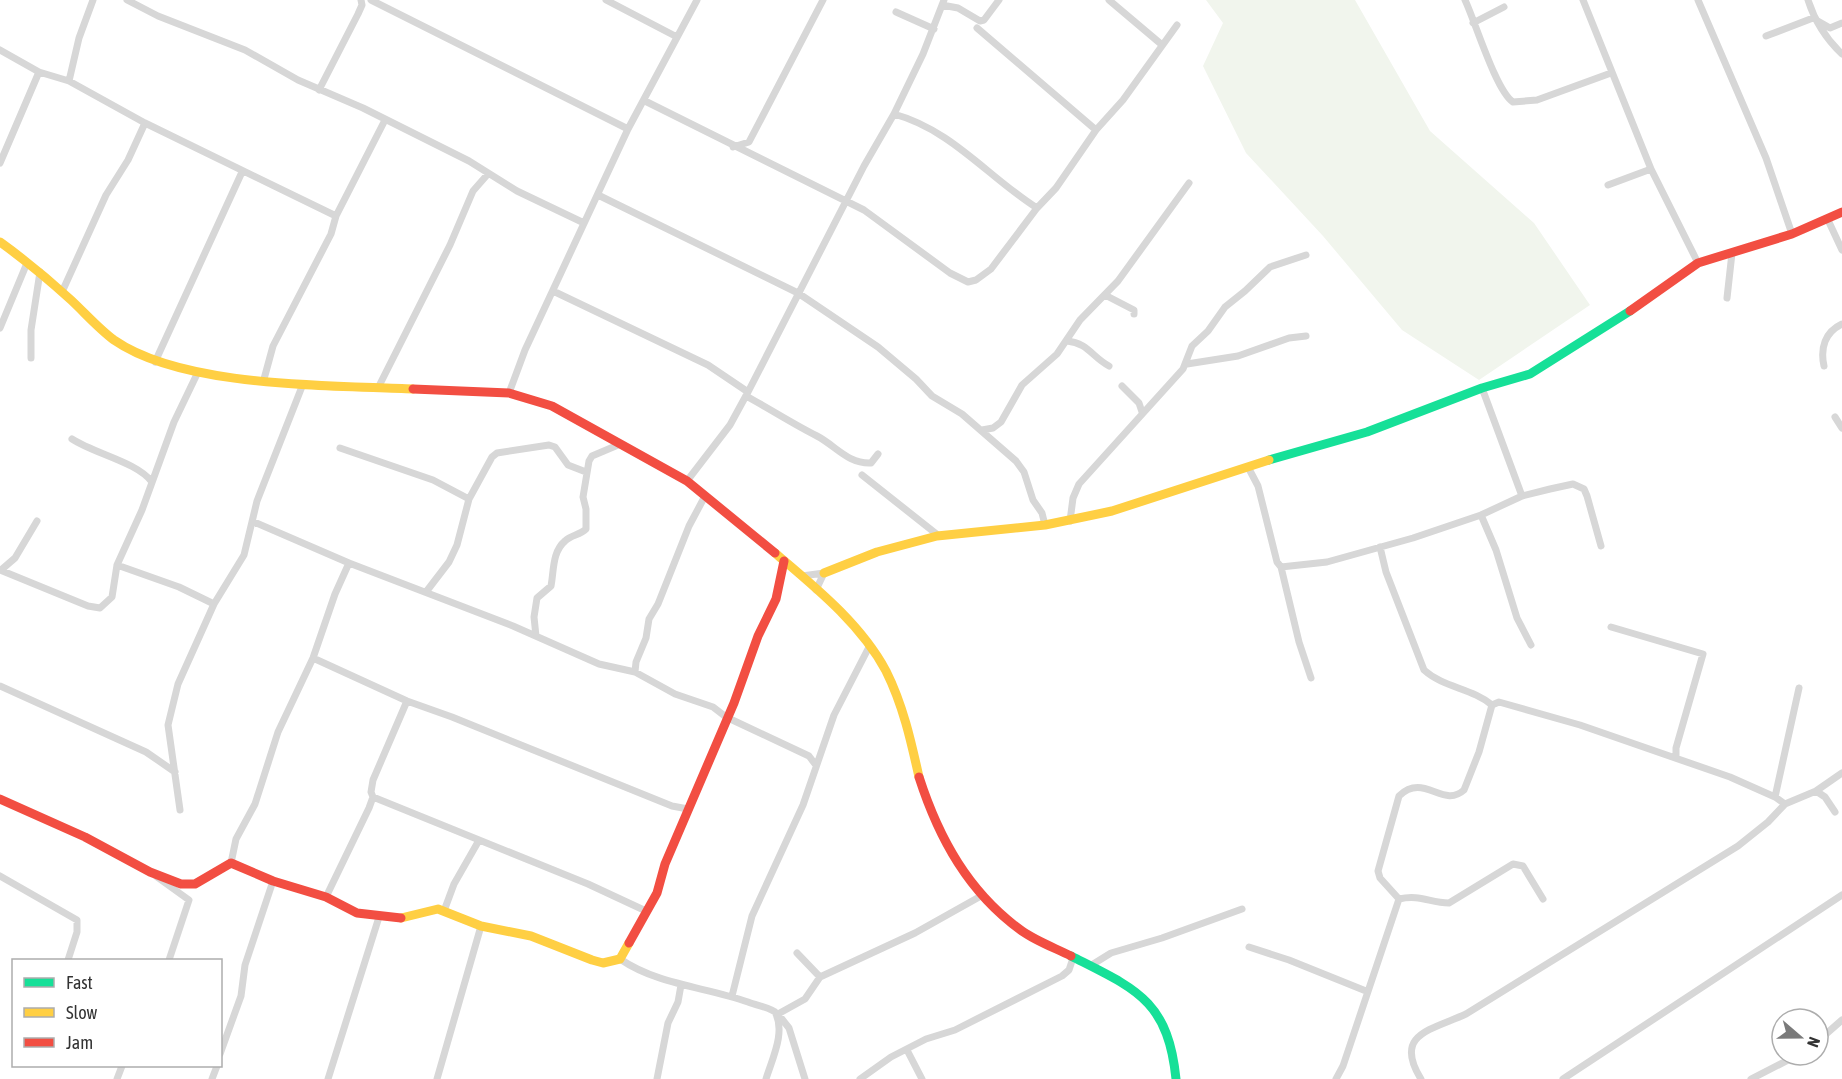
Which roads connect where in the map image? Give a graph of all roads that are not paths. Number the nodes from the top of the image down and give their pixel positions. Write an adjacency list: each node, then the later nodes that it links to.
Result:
1 (93, 0): 30 (street)
2 (128, 0): 31 (street)
3 (371, 0): 13 (street); 36 (street)
4 (606, 0): 24 (street)
5 (697, 0): 24 (street)
6 (823, 0): 38 (street)
7 (999, 0): 14 (street)
8 (1109, 0): 25 (street)
9 (1465, 0): 18 (street)
10 (1583, 0): 29 (street)
11 (1698, 0): 52 (street)
12 (1808, 0): 17 (street)
13 (362, 3): 31 (street)
14 (943, 3): 22 (street)
15 (1504, 7): 18 (street)
16 (896, 12): 22 (street)
17 (1814, 18): 19 (street); 23 (street); 27 (street)
18 (1473, 23): 29 (street)
19 (1842, 23)
20 (1177, 25): 25 (street)
21 (977, 28): 37 (street)
22 (934, 29): 33 (street)
23 (1766, 36)
24 (677, 37): 32 (street)
25 (1161, 44): 37 (street)
26 (0, 50): 28 (street)
27 (1842, 54)
28 (39, 72): 30 (street); 39 (street)
29 (1611, 73): 40 (street)
30 (69, 81): 35 (street)
31 (320, 90): 34 (street)
32 (645, 101): 36 (street); 38 (street)
33 (894, 114): 46 (street); 47 (street)
34 (385, 120): 42 (street); 49 (street)
35 (145, 123): 41 (street); 61 (street)
36 (628, 129): 45 (street)
37 (1096, 130): 47 (street)
38 (733, 147): 46 (street)
39 (0, 163)
40 (1652, 169): 44 (street); 58 (street)
41 (242, 172): 49 (street); 71 (street)
42 (487, 175): 51 (street); 79 (street)
43 (1189, 183): 63 (street)
44 (1608, 185)
45 (598, 195): 51 (street); 62 (street)
46 (845, 203): 47 (street); 62 (street)
47 (1036, 208)
48 (1842, 212): 50 (street)
49 (336, 216): 76 (street)
50 (1828, 220): 52 (street); 54 (street)
51 (584, 223): 60 (street)
52 (1792, 234): 55 (street)
53 (0, 242): 57 (street)
54 (1842, 250)
55 (1732, 253): 58 (street); 64 (street)
56 (1306, 255): 72 (street)
57 (27, 263): 59 (street); 67 (street)
58 (1698, 263): 80 (street)
59 (40, 272): 61 (street); 70 (street)
60 (553, 291): 81 (street); 82 (street)
61 (62, 292): 71 (street)
62 (798, 293): 82 (street); 87 (street)
63 (1105, 295): 65 (street); 69 (street)
64 (1728, 298)
65 (1134, 314)
66 (1842, 324): 74 (street)
67 (0, 328)
68 (1306, 336): 72 (street)
69 (1067, 341): 73 (street); 85 (street)
70 (31, 358)
71 (155, 362): 75 (street)
72 (1187, 364): 83 (street)
73 (1109, 366)
74 (1824, 366)
75 (198, 372): 76 (street); 94 (street)
76 (264, 379): 77 (street)
77 (303, 384): 79 (street); 106 (street)
78 (1122, 386): 83 (street)
79 (378, 388): 81 (street)
80 (1482, 388): 93 (street); 101 (street)
81 (509, 393): 90 (street)
82 (747, 394): 92 (street); 98 (street)
83 (1142, 412): 105 (street)
84 (1835, 417): 86 (street)
85 (993, 428): 87 (street); 88 (street)
86 (1842, 428)
87 (982, 430): 88 (street)
88 (990, 438): 107 (street)
89 (72, 440): 96 (street)
90 (618, 445): 95 (street); 98 (street)
91 (340, 448): 102 (street)
92 (878, 454)
93 (1248, 467): 105 (street); 115 (street)
94 (157, 468): 96 (street); 99 (street)
95 (586, 472): 102 (street); 124 (street)
96 (145, 473): 99 (street)
97 (862, 475): 108 (street)
98 (687, 481): 100 (street)
99 (152, 482): 114 (street)
100 (705, 496): 111 (street); 128 (street)
101 (1522, 496): 103 (street); 109 (street)
102 (470, 499): 121 (street)
103 (1481, 515): 110 (street); 125 (street)
104 (37, 521): 113 (street)
105 (1070, 521): 107 (street)
106 (254, 522): 112 (street); 122 (street)
107 (1045, 525): 108 (street)
108 (939, 536): 117 (street)
109 (1601, 546)
110 (1380, 547): 115 (street); 135 (street)
111 (784, 561): 119 (street); 136 (street)
112 (349, 563): 121 (street); 127 (street)
113 (10, 564): 116 (street); 118 (street)
114 (117, 565): 118 (street); 122 (street)
115 (1281, 567): 131 (street)
116 (0, 570): 118 (street)
117 (824, 573): 119 (street); 120 (street)
118 (11, 575)
119 (802, 576): 120 (street)
120 (816, 590): 126 (street)
121 (426, 592): 124 (street)
122 (214, 604): 141 (street)
123 (1611, 627): 139 (street)
124 (536, 636): 129 (street)
125 (1531, 645)
126 (869, 647): 137 (street); 156 (street)
127 (313, 658): 134 (street); 152 (street)
128 (636, 662): 129 (street); 130 (street)
129 (623, 670): 130 (street)
130 (635, 672): 136 (street)
131 (1311, 678)
132 (0, 686): 141 (street)
133 (1799, 688): 145 (street)
134 (406, 701): 144 (street); 148 (street)
135 (1492, 705): 139 (street); 159 (street)
136 (726, 717): 138 (street); 148 (street)
137 (820, 752): 138 (street); 140 (street)
138 (809, 756): 140 (street)
139 (1676, 758): 145 (street)
140 (815, 764): 176 (street)
141 (175, 772): 149 (street)
142 (1842, 773): 143 (street)
143 (1816, 792): 147 (street); 150 (street)
144 (373, 797): 151 (street); 158 (street)
145 (1775, 797): 147 (street)
146 (0, 799): 153 (street)
147 (1785, 804): 192 (street)
148 (688, 809): 163 (street)
149 (180, 810)
150 (1835, 812)
151 (478, 842): 162 (street); 163 (street)
152 (231, 862): 153 (street); 155 (street)
153 (150, 873): 170 (street)
154 (0, 876): 169 (street)
155 (273, 881): 158 (street); 180 (street)
156 (981, 896): 168 (street); 173 (street)
157 (1842, 896): 193 (street)
158 (326, 897): 164 (street)
159 (1399, 899): 160 (street); 175 (street)
160 (1543, 899)
161 (1242, 909): 172 (street)
162 (444, 911): 164 (street); 165 (street)
163 (646, 911): 171 (street)
164 (379, 917): 183 (street)
165 (481, 926): 171 (street); 184 (street)
166 (1249, 947): 175 (street)
167 (797, 953): 173 (street)
168 (1073, 958): 172 (street); 181 (street)
169 (68, 959)
170 (169, 959)
171 (620, 959): 174 (street)
172 (1089, 966): 190 (street)
173 (820, 977): 177 (street)
174 (681, 985): 176 (street); 185 (street)
175 (1366, 991): 191 (street)
176 (732, 996): 177 (street)
177 (776, 1012): 186 (street); 187 (street)
178 (1842, 1020): 179 (street)
179 (1830, 1030)
180 (222, 1048)
181 (907, 1050): 188 (street); 189 (street)
182 (1774, 1067): 194 (street)
183 (328, 1079)
184 (437, 1079)
185 (657, 1079)
186 (766, 1079)
187 (805, 1079)
188 (860, 1079)
189 (922, 1079)
190 (1176, 1079)
191 (1336, 1079)
192 (1421, 1079)
193 (1563, 1079)
194 (1751, 1079)

